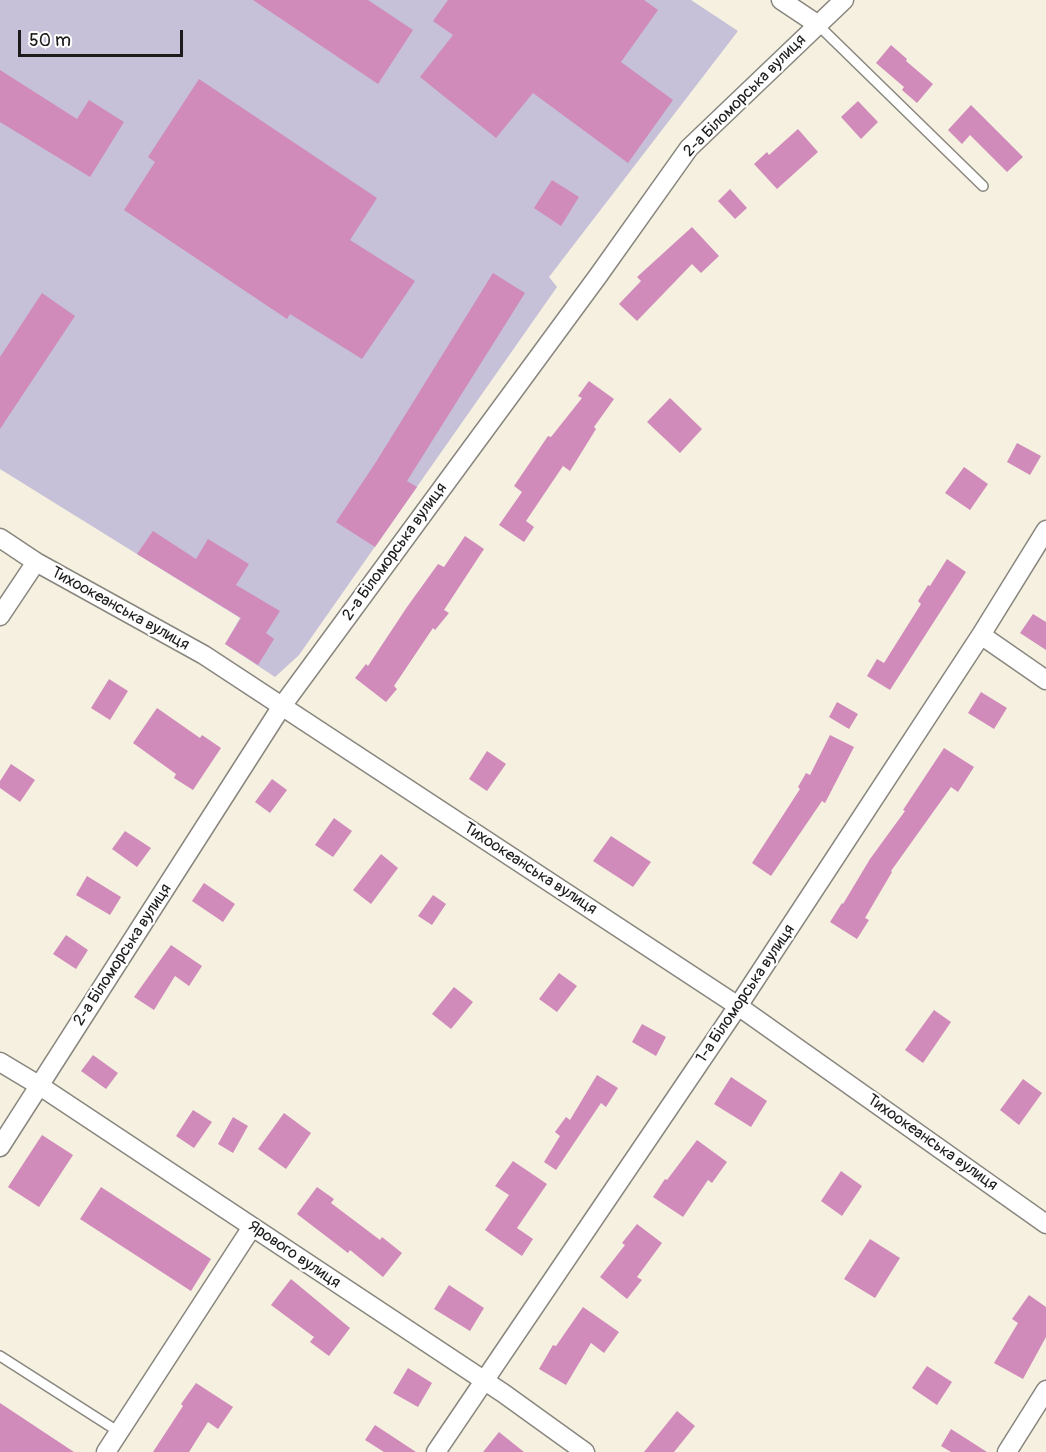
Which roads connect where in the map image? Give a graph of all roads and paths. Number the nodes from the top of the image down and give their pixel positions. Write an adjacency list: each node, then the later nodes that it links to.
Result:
1 (781, 0): 3 (street)
2 (844, 0): 3 (street, 2-а Біломорська вулиця)
3 (817, 24): 4 (lane); 11 (street, 2-а Біломорська вулиця)
4 (983, 186)
5 (1046, 530): 9 (street, 1-а Біломорська вулиця)
6 (0, 538): 7 (street, Тихоокеанська вулиця)
7 (36, 562): 8 (street); 11 (street, Тихоокеанська вулиця)
8 (0, 616)
9 (981, 635): 10 (street); 12 (street, 1-а Біломорська вулиця)
10 (1046, 680)
11 (282, 706): 12 (street, Тихоокеанська вулиця); 14 (street, 2-а Біломорська вулиця)
12 (738, 1006): 16 (street, Тихоокеанська вулиця); 19 (street, 1-а Біломорська вулиця)
13 (0, 1062): 14 (street, Ярового вулиця)
14 (40, 1086): 15 (street, 2-а Біломорська вулиця); 17 (street, Ярового вулиця)
15 (0, 1147)
16 (1046, 1224)
17 (252, 1227): 19 (street, Ярового вулиця); 21 (street)
18 (0, 1356): 21 (lane)
19 (483, 1381): 23 (street, 1-а Біломорська вулиця); 24 (street, Ярового вулиця)
20 (1046, 1390): 25 (street)
21 (119, 1432): 22 (street)
22 (106, 1452)
23 (436, 1452)
24 (585, 1452)
25 (1007, 1452)

